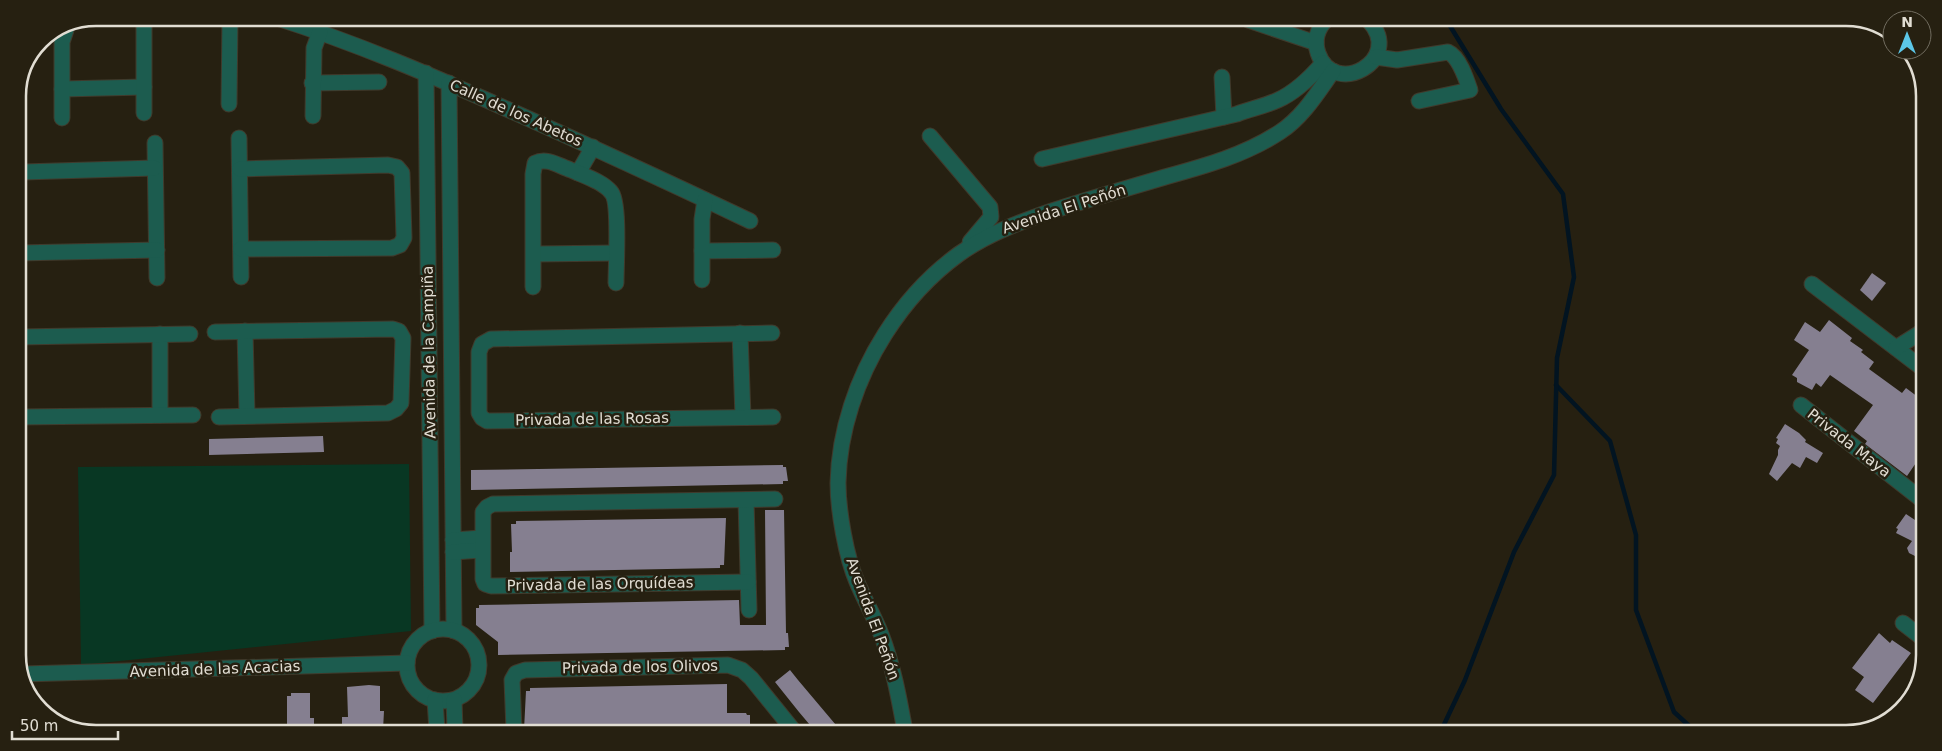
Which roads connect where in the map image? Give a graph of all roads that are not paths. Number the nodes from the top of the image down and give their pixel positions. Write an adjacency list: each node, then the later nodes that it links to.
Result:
1 (144, 26): 16 (street)
2 (230, 26): 19 (street)
3 (302, 26): 7 (street, Calle de los Abetos)
4 (1260, 26): 10 (street)
5 (1321, 26): 10 (street)
6 (1374, 26): 9 (street)
7 (320, 32): 11 (street, Calle de los Abetos); 14 (street)
8 (65, 34): 17 (street)
9 (1376, 56): 10 (street); 18 (street)
10 (1323, 58): 22 (street); 44 (street, Avenida El Peñón)
11 (426, 73): 15 (street, Calle de los Abetos); 34 (street, Avenida de la Campiña)
12 (1222, 78): 22 (street)
13 (379, 82): 14 (street)
14 (312, 83): 21 (street)
15 (449, 83): 27 (street, Calle de los Abetos); 63 (street, Avenida de la Campiña)
16 (144, 87): 17 (street); 20 (street)
17 (62, 89): 23 (street)
18 (1419, 101)
19 (229, 104)
20 (144, 113)
21 (313, 116)
22 (1224, 117): 28 (street)
23 (62, 118)
24 (930, 136): 44 (street)
25 (239, 138): 30 (street)
26 (155, 142): 29 (street)
27 (593, 147): 32 (street); 33 (street, Calle de los Abetos)
28 (1042, 159)
29 (154, 168): 31 (street); 38 (street)
30 (240, 169): 35 (street); 37 (street)
31 (26, 172)
32 (578, 173): 42 (street); 43 (street)
33 (706, 200): 36 (street, Calle de los Abetos); 40 (street)
34 (427, 206): 35 (street); 62 (street, Avenida de la Campiña)
35 (404, 207): 37 (street)
36 (750, 221)
37 (241, 248): 45 (street)
38 (157, 250): 41 (street); 46 (street)
39 (773, 250): 40 (street)
40 (702, 251): 47 (street)
41 (26, 253)
42 (616, 253): 43 (street); 48 (street)
43 (534, 254): 50 (street)
44 (959, 254): 94 (street, Avenida El Peñón)
45 (241, 277)
46 (157, 278)
47 (702, 280)
48 (616, 283)
49 (1812, 284): 59 (street)
50 (533, 287)
51 (245, 331): 52 (street); 61 (street); 68 (street)
52 (215, 332)
53 (740, 333): 54 (street, Privada de las Rosas); 64 (street, Privada de las Rosas); 71 (street)
54 (772, 333)
55 (160, 334): 56 (street); 58 (street); 66 (street)
56 (190, 334)
57 (1916, 335): 59 (street)
58 (26, 336)
59 (1896, 348): 60 (street)
60 (1916, 363)
61 (402, 369): 62 (street); 68 (street)
62 (429, 373): 73 (street, Avenida de la Campiña)
63 (452, 379): 64 (street); 74 (street, Avenida de la Campiña)
64 (479, 379): 71 (street, Privada de las Rosas)
65 (1801, 405): 75 (street, Privada Maya)
66 (160, 415): 67 (street); 70 (street)
67 (192, 415)
68 (247, 415): 69 (street)
69 (219, 416)
70 (26, 417)
71 (743, 417): 72 (street, Privada de las Rosas)
72 (773, 417)
73 (430, 458): 74 (street); 83 (street, Avenida de la Campiña)
74 (452, 458): 79 (street, Avenida de la Campiña)
75 (1916, 494)
76 (775, 499): 77 (street, Privada de las Orquídeas)
77 (746, 500): 78 (street, Privada de las Orquídeas); 80 (street)
78 (482, 544): 79 (street); 80 (street, Privada de las Orquídeas)
79 (453, 546): 84 (street, Avenida de la Campiña)
80 (748, 582): 81 (street)
81 (749, 610)
82 (1903, 623): 85 (street)
83 (432, 631): 84 (street); 86 (street)
84 (454, 631): 89 (street)
85 (1916, 634)
86 (407, 663): 87 (street, Avenida de las Acacias); 88 (street)
87 (29, 674)
88 (435, 700): 89 (street); 90 (street)
89 (454, 700): 91 (street)
90 (437, 725)
91 (455, 725)
92 (514, 725): 93 (street, Privada de los Olivos)
93 (789, 725)
94 (904, 725)

